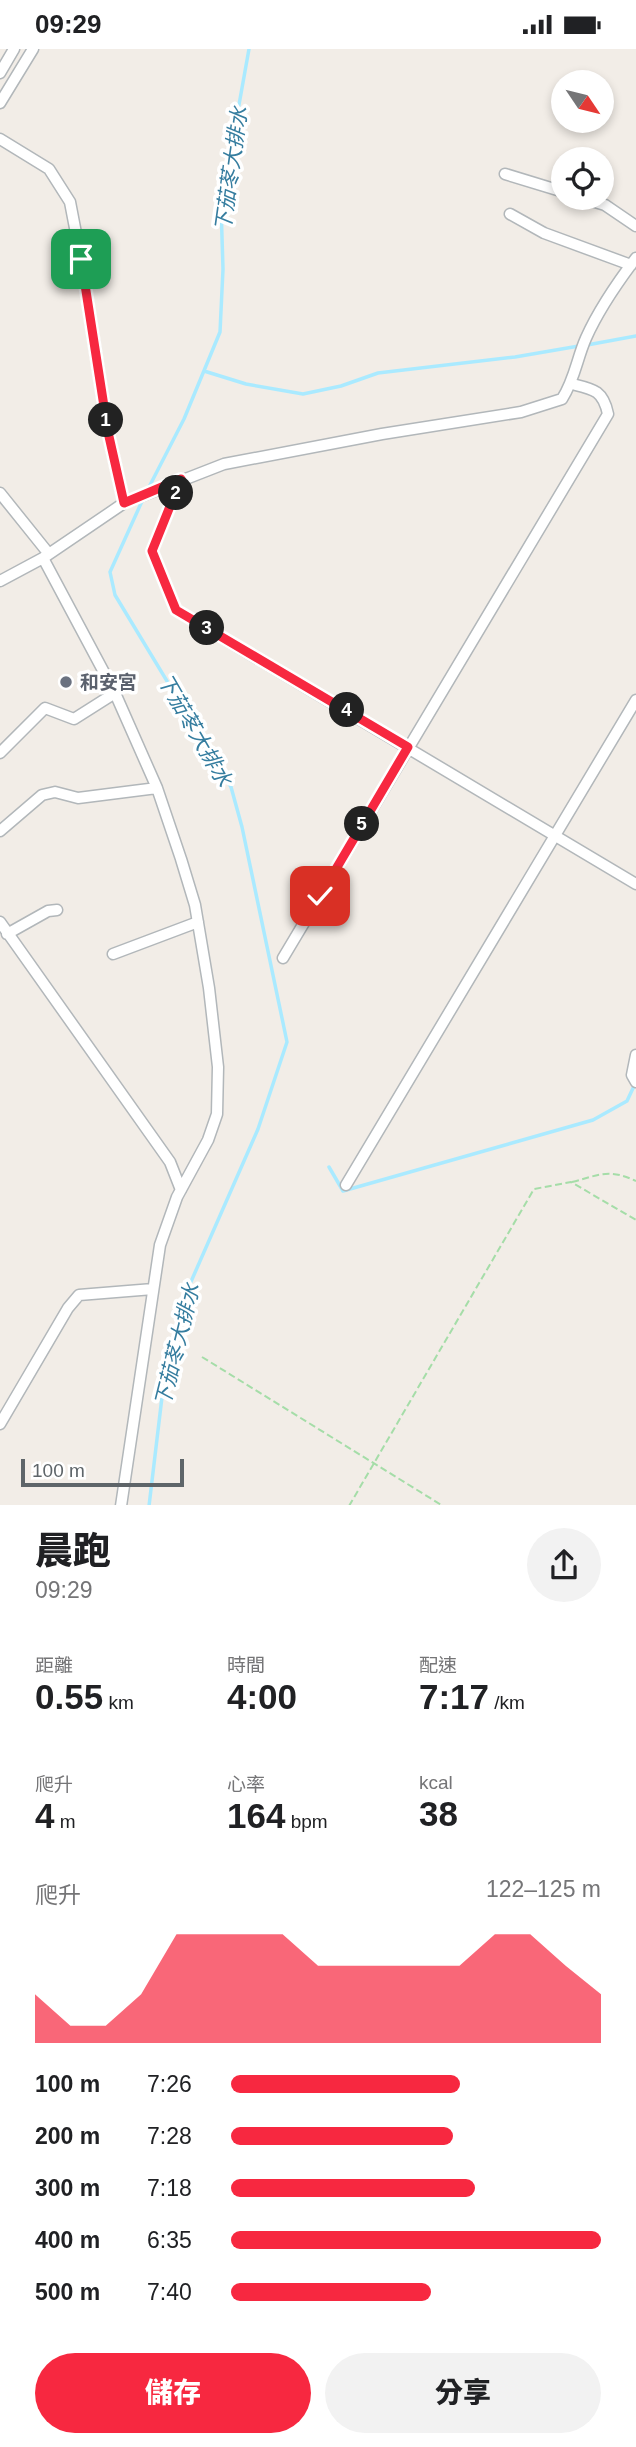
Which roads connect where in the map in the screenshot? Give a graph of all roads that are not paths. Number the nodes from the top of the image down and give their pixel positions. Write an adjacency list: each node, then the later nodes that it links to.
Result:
1 (14, 49): 3 (street)
2 (33, 49): 4 (street)
3 (0, 73)
4 (0, 103)
5 (0, 139): 15 (street)
6 (505, 174): 7 (street)
7 (551, 188)
8 (612, 210): 10 (street)
9 (510, 214): 11 (street)
10 (636, 226)
11 (633, 262): 12 (street)
12 (572, 384): 13 (street); 20 (street)
13 (181, 479): 15 (street); 20 (street)
14 (0, 493): 16 (street)
15 (124, 503): 16 (street)
16 (46, 556): 17 (street); 18 (street)
17 (0, 581)
18 (115, 693): 21 (street); 22 (street)
19 (636, 700): 24 (street)
20 (408, 747): 24 (street); 31 (street)
21 (0, 753)
22 (157, 788): 23 (street); 28 (street)
23 (0, 831)
24 (556, 836): 25 (street); 34 (street)
25 (636, 884)
26 (57, 910): 29 (street)
27 (0, 922): 29 (street)
28 (198, 922): 30 (street); 35 (street)
29 (7, 934): 35 (street)
30 (113, 954)
31 (283, 958)
32 (636, 1055): 33 (street)
33 (636, 1083)
34 (346, 1185)
35 (181, 1189): 36 (street)
36 (153, 1289): 37 (street); 38 (street)
37 (0, 1424)
38 (121, 1505)

